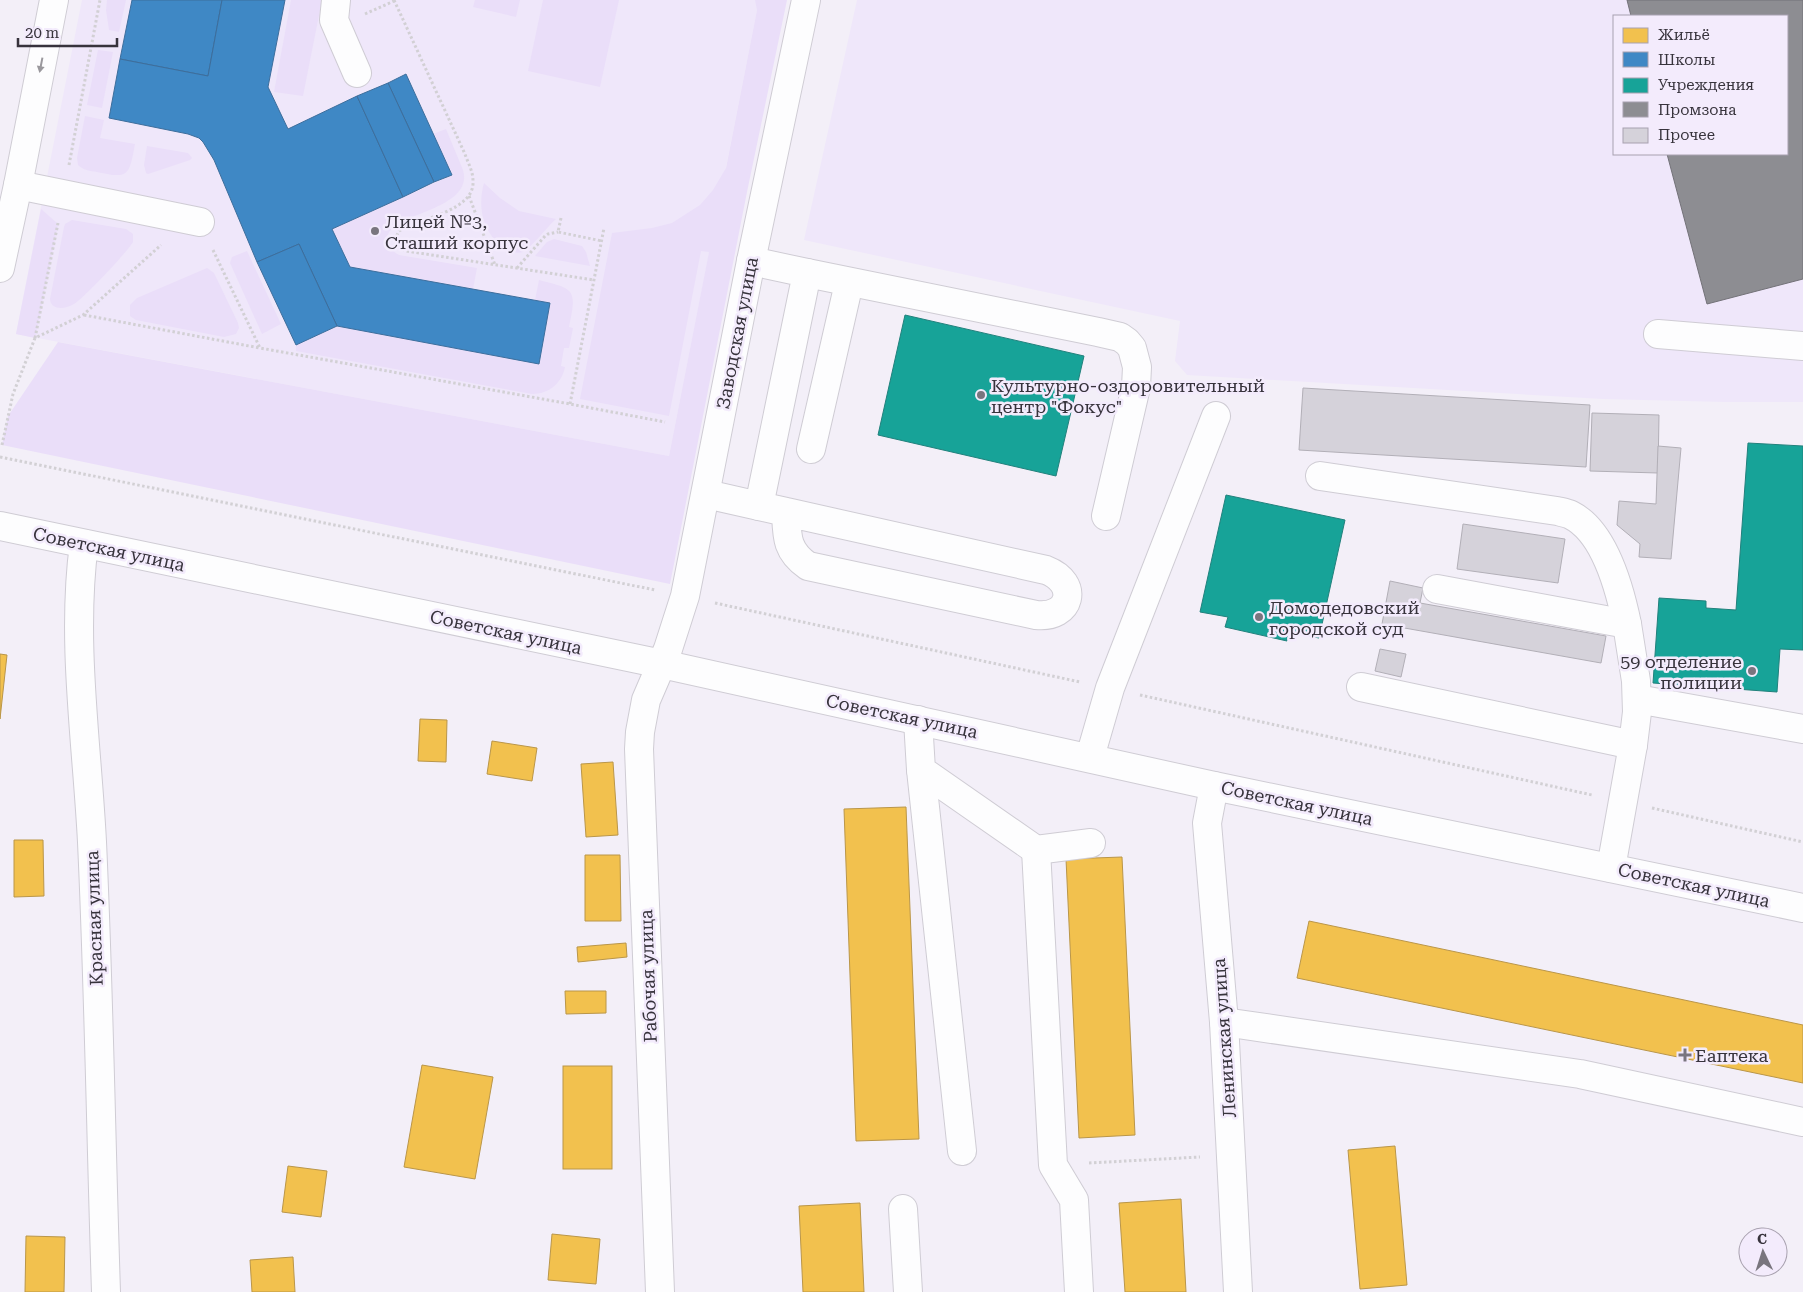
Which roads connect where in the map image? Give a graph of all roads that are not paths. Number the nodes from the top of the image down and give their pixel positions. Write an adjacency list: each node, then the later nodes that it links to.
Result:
1 (54, 0): 5 (street, one-way to 5)
2 (336, 0): 4 (street)
3 (806, 0): 8 (street, Заводская улица)
4 (357, 73)
5 (18, 185): 6 (street); 7 (street)
6 (6, 210): 9 (street)
7 (194, 221)
8 (751, 260): 10 (street); 17 (street, Заводская улица)
9 (0, 268)
10 (807, 273): 11 (street); 18 (street)
11 (849, 283): 15 (street); 20 (street)
12 (1658, 334): 13 (street)
13 (1803, 346)
14 (1216, 416): 31 (street)
15 (811, 449)
16 (1320, 476): 24 (street)
17 (706, 494): 18 (street); 25 (street, Заводская улица)
18 (759, 506): 19 (street)
19 (786, 512): 19 (street)
20 (1106, 516)
21 (0, 526): 22 (street, Советская улица)
22 (84, 544): 25 (street, Советская улица); 42 (street, Красная улица)
23 (1437, 589): 24 (street)
24 (1627, 624): 27 (street)
25 (662, 664): 28 (street, Советская улица); 43 (street, Рабочая улица)
26 (1361, 687): 30 (street)
27 (1637, 699): 29 (street); 30 (street)
28 (918, 720): 31 (street, Советская улица); 32 (street)
29 (1803, 729)
30 (1633, 745): 36 (street)
31 (1090, 758): 33 (street, Советская улица)
32 (921, 770): 35 (street); 40 (street)
33 (1214, 786): 36 (street, Советская улица); 38 (street, Ленинская улица)
34 (1091, 843): 35 (street)
35 (1036, 850): 45 (street)
36 (1611, 868): 37 (street, Советская улица)
37 (1803, 908)
38 (1224, 1022): 39 (street); 46 (street, Ленинская улица)
39 (1803, 1122)
40 (962, 1151)
41 (903, 1208): 44 (street)
42 (106, 1292)
43 (660, 1292)
44 (908, 1292)
45 (1079, 1292)
46 (1238, 1292)

